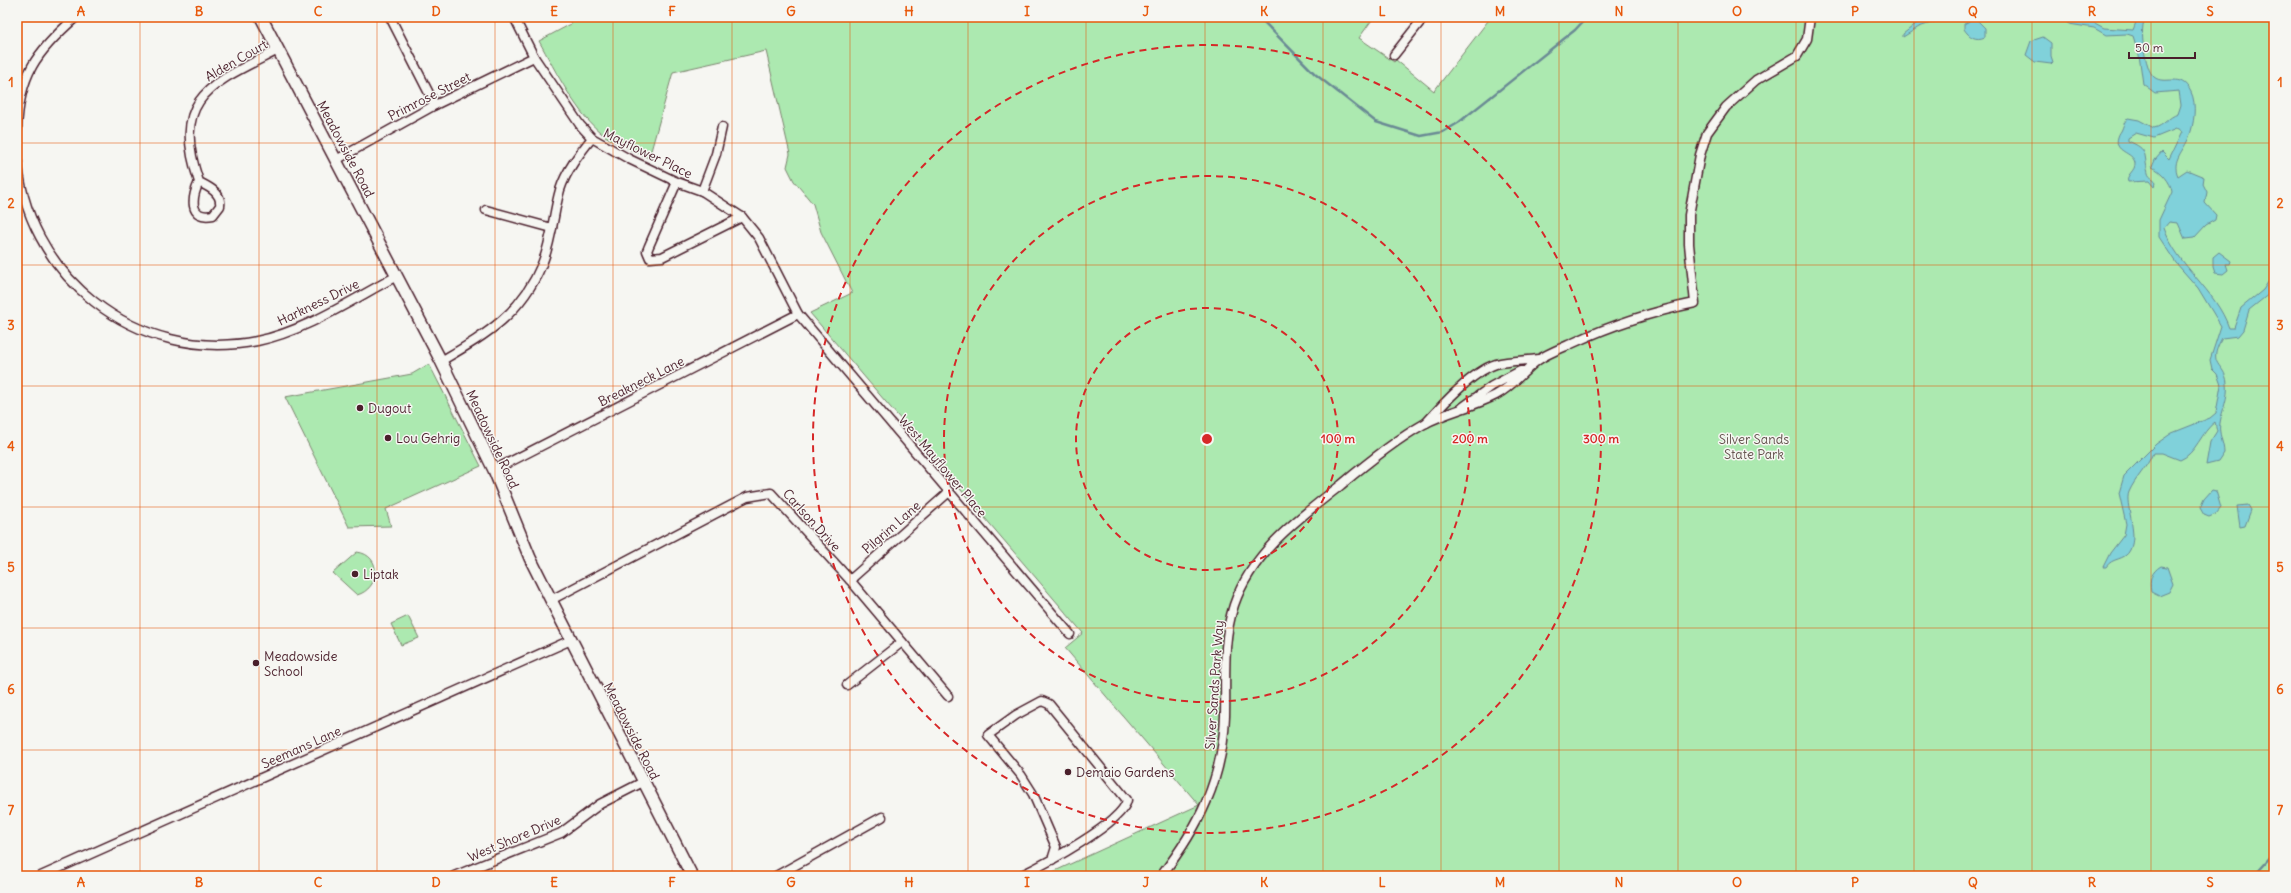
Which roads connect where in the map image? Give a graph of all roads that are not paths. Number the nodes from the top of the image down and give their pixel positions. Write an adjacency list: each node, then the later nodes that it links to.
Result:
1 (76, 17): 12 (street)
2 (261, 17): 7 (main road, Meadowside Road)
3 (390, 17): 10 (street)
4 (514, 17): 9 (street, Mayflower Place)
5 (1424, 17): 8 (street)
6 (1810, 17): 24 (street, Silver Sands Park Way)
7 (278, 50): 15 (main road, Meadowside Road); 16 (street, Alden Court)
8 (1394, 56)
9 (534, 57): 10 (street, Primrose Street); 13 (street, Mayflower Place)
10 (435, 105): 15 (street, Primrose Street)
11 (722, 127): 18 (street)
12 (17, 130)
13 (592, 138): 17 (street, Mayflower Place); 21 (street)
14 (17, 154): 22 (street, Harkness Drive)
15 (336, 160): 22 (main road, Meadowside Road)
16 (199, 182)
17 (676, 182): 18 (street, Mayflower Place); 20 (street)
18 (702, 191): 20 (street, Mayflower Place)
19 (486, 210): 21 (street)
20 (742, 217): 23 (street, Mayflower Place)
21 (552, 228): 25 (street)
22 (397, 276): 25 (main road, Meadowside Road)
23 (798, 314): 27 (street, Breakneck Lane); 28 (street, West Mayflower Place)
24 (1539, 359): 26 (street, Silver Sands Park Way); 26 (street, Silver Sands Park Way)
25 (441, 361): 27 (main road, Meadowside Road)
26 (1426, 423): 44 (street, Silver Sands Park Way)
27 (494, 470): 30 (main road, Meadowside Road)
28 (949, 492): 29 (street, Pilgrim Lane); 31 (street, West Mayflower Place)
29 (850, 580): 30 (street, Carlson Drive); 33 (street, Carlson Drive)
30 (551, 600): 32 (main road, Meadowside Road)
31 (1070, 634)
32 (571, 640): 36 (main road, Meadowside Road); 39 (street, Seemans Lane)
33 (902, 642): 34 (street); 35 (street, Carlson Drive)
34 (847, 685)
35 (948, 696)
36 (643, 782): 40 (street, West Shore Drive); 41 (main road, Meadowside Road)
37 (882, 817): 42 (street)
38 (1052, 860): 38 (street); 43 (street)
39 (41, 876)
40 (454, 876)
41 (692, 876)
42 (776, 876)
43 (1020, 876)
44 (1162, 876)

